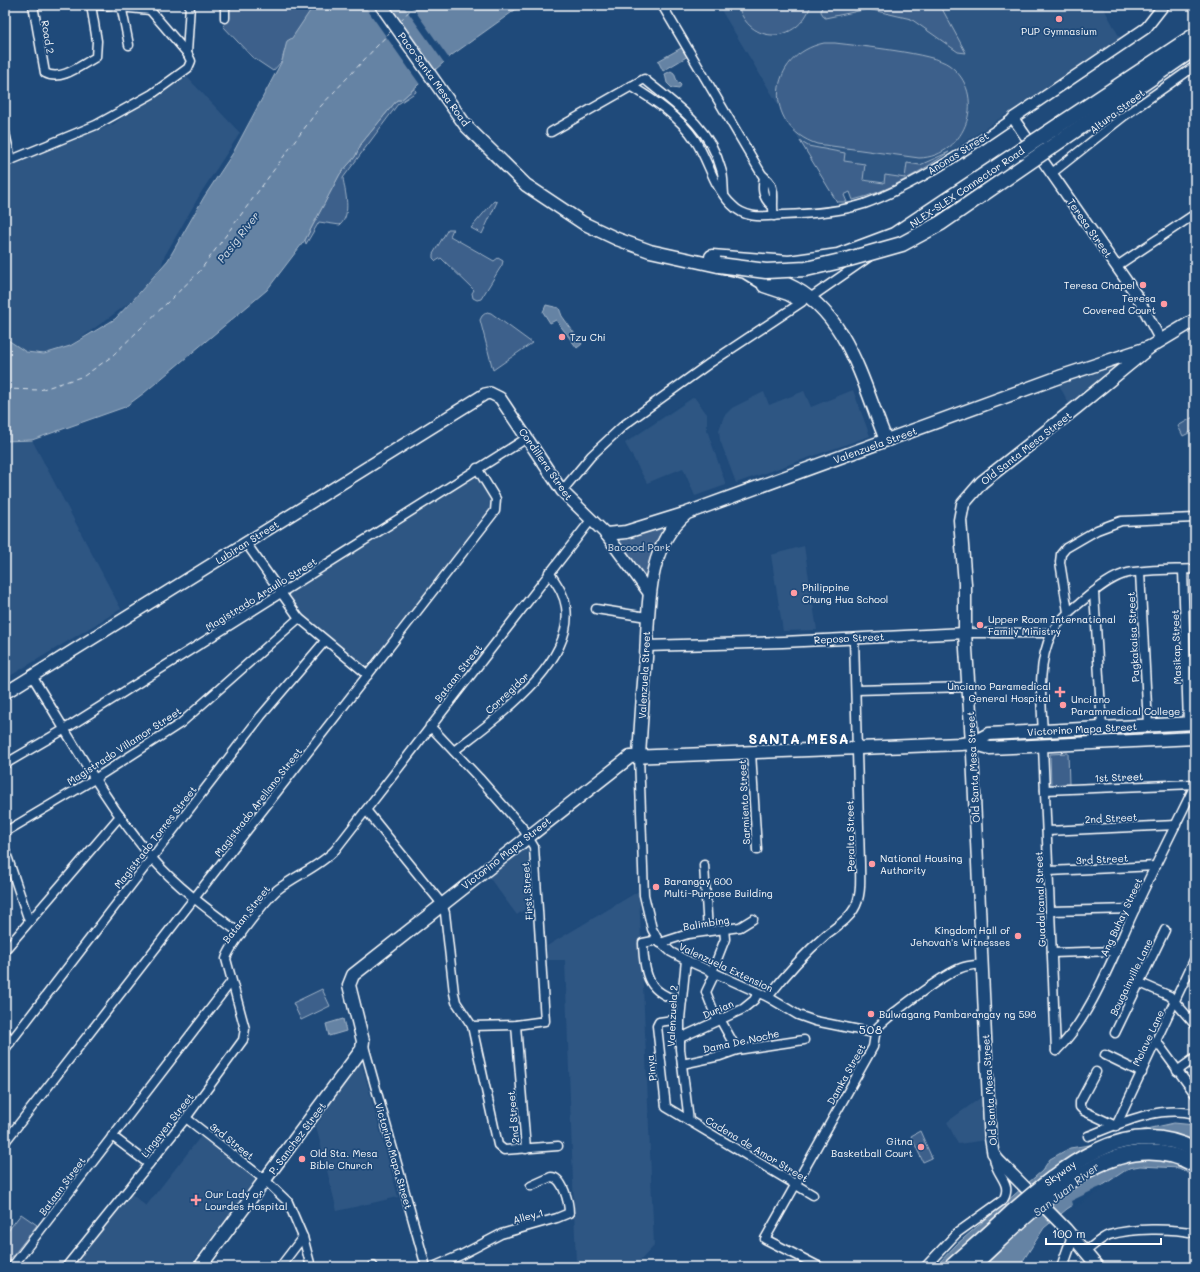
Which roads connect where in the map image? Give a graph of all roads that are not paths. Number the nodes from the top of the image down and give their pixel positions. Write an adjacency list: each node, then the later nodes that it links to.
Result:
1 (33, 5): 2 (street, Road 2)
2 (91, 5)
3 (98, 5): 9 (street)
4 (190, 5): 15 (street)
5 (226, 5): 11 (street)
6 (380, 5): 27 (main road, Paco-Santa Mesa Road)
7 (662, 5): 24 (street)
8 (1164, 5): 18 (street, Anonas Street)
9 (121, 6): 10 (street); 13 (street)
10 (150, 7): 15 (street)
11 (225, 18)
12 (1195, 34): 14 (highway, NLEX-SLEX Connector Road, bridge)
13 (129, 45)
14 (1195, 48)
15 (187, 53): 20 (street)
16 (1195, 66): 21 (street, Altura Street)
17 (631, 86): 19 (street); 22 (street, Anonas Street); 22 (street)
18 (1013, 118): 21 (street, Teresa Street); 24 (street, Anonas Street)
19 (551, 132)
20 (5, 133)
21 (1052, 173): 26 (street, Teresa Street)
22 (724, 196): 24 (street, Anonas Street)
23 (1195, 214): 26 (street)
24 (774, 216)
25 (915, 226): 28 (street)
26 (1117, 266): 30 (street, Teresa Street)
27 (745, 276): 28 (main road, Paco-Santa Mesa Road); 28 (main road, Paco-Santa Mesa Road)
28 (806, 300): 36 (main road, Paco-Santa Mesa Road); 38 (street)
29 (1195, 320): 30 (main road, Old Santa Mesa Street)
30 (1161, 341): 31 (main road, Old Santa Mesa Street)
31 (1150, 347): 32 (main road, Valenzuela Street); 33 (main road, Old Santa Mesa Street)
32 (1116, 358): 33 (main road); 36 (main road, Valenzuela Street)
33 (1122, 370): 55 (main road, Old Santa Mesa Street)
34 (490, 393): 35 (main road, Cordillera Street); 43 (main road, Lubiran Street)
35 (527, 438): 37 (street, Magistrado Araullo Street); 38 (main road, Cordillera Street)
36 (882, 442): 39 (main road, Valenzuela Street)
37 (477, 468): 49 (street, Magistrado Araullo Street); 60 (street, Magistrado Arellano Street)
38 (562, 491): 41 (main road, Cordillera Street)
39 (687, 513): 42 (main road); 50 (main road, Valenzuela Street)
40 (1195, 518): 52 (street)
41 (591, 520): 42 (main road, Cordillera Street); 46 (street, Bataan Street)
42 (606, 534): 50 (main road)
43 (246, 543): 49 (street); 61 (main road, Lubiran Street)
44 (1183, 570): 45 (street); 47 (street); 65 (street, Masikap Street)
45 (1195, 570)
46 (549, 572): 67 (street, Bataan Street); 75 (street, Corregidor)
47 (1140, 572): 48 (street); 66 (street, Pagkakaisa Street)
48 (1094, 592): 52 (street); 68 (street)
49 (280, 593): 54 (street); 69 (street, Magistrado Araullo Street)
50 (650, 594): 53 (main road, Valenzuela Street)
51 (596, 609): 53 (street)
52 (1068, 612): 56 (street)
53 (647, 617): 59 (main road, Valenzuela Street)
54 (299, 618): 58 (street); 79 (street, Magistrado Villamor Street)
55 (965, 633): 56 (street, Reposo Street); 57 (street, Reposo Street); 62 (main road, Old Santa Mesa Street)
56 (1052, 633): 70 (street)
57 (854, 638): 59 (street, Reposo Street); 63 (street, Peralta Street)
58 (325, 640): 60 (street); 90 (street, Magistrado Torres Street)
59 (646, 646): 77 (main road, Valenzuela Street)
60 (368, 675): 94 (street, Magistrado Arellano Street)
61 (32, 676): 64 (main road, Lubiran Street); 69 (street)
62 (969, 687): 63 (street); 72 (main road, Old Santa Mesa Street)
63 (856, 690): 74 (street, Peralta Street)
64 (5, 693)
65 (1192, 724): 66 (main road, Victorino Mapa Street)
66 (1148, 725): 68 (main road, Victorino Mapa Street)
67 (430, 726): 75 (street, First Street); 82 (street, Bataan Street)
68 (1102, 727): 70 (main road, Victorino Mapa Street)
69 (65, 729): 78 (street, Magistrado Araullo Street); 79 (street)
70 (1043, 732): 72 (main road, Victorino Mapa Street)
71 (1195, 738): 73 (main road, Victorino Mapa Street)
72 (972, 743): 73 (main road, Victorino Mapa Street); 74 (main road, Victorino Mapa Street); 110 (main road, Old Santa Mesa Street)
73 (1043, 746): 81 (street, Guadalcanal Street)
74 (858, 747): 76 (main road, Victorino Mapa Street); 115 (street, Peralta Street)
75 (454, 751): 87 (street, First Street)
76 (751, 752): 77 (main road, Victorino Mapa Street); 89 (street, Sarmiento Street)
77 (639, 756): 87 (main road, Victorino Mapa Street); 104 (street)
78 (5, 764)
79 (96, 778): 83 (street); 85 (street, Magistrado Villamor Street)
80 (1195, 785): 81 (street, 1st Street); 84 (street, Ang Buhay Street)
81 (1045, 790): 86 (street, Guadalcanal Street)
82 (366, 810): 95 (street, 2nd Street); 103 (street, Bataan Street)
83 (120, 816): 90 (street); 99 (street)
84 (1176, 825): 86 (street, 2nd Street); 92 (street, Ang Buhay Street)
85 (5, 832)
86 (1047, 832): 93 (street, Guadalcanal Street)
87 (528, 835): 95 (main road, Victorino Mapa Street); 120 (street, First Street)
88 (5, 850): 99 (street)
89 (757, 850)
90 (152, 858): 94 (street); 129 (street, Magistrado Torres Street)
91 (704, 865): 102 (street)
92 (1156, 866): 93 (street, 3rd Street); 96 (street, Ang Buhay Street)
93 (1049, 871): 97 (street, Guadalcanal Street)
94 (195, 899): 103 (street); 146 (street, Magistrado Arellano Street)
95 (442, 904): 122 (street, 2nd Street); 130 (main road, Victorino Mapa Street)
96 (1135, 909): 97 (street); 106 (street, Ang Buhay Street)
97 (1050, 911): 107 (street, Guadalcanal Street)
98 (753, 918): 100 (street, Balimbing)
99 (28, 921): 105 (street)
100 (724, 929): 102 (street, Balimbing); 111 (street)
101 (1165, 930): 113 (street, Bougainville Lane)
102 (708, 931): 104 (street, Balimbing)
103 (241, 934): 112 (street, Bataan Street)
104 (659, 941): 109 (street, Valenzuela Extension); 116 (street, Balimbing)
105 (5, 950)
106 (1115, 951): 107 (street); 132 (street, Ang Buhay Street)
107 (1052, 953): 132 (street, Guadalcanal Street)
108 (1195, 958): 117 (street, Molave Lane)
109 (686, 960): 111 (street, Valenzuela Extension); 116 (street, Valenzuela 2)
110 (983, 964): 124 (street); 150 (main road, Old Santa Mesa Street)
111 (713, 973): 114 (street, Valenzuela Extension); 119 (street)
112 (231, 982): 141 (street, Lingayen Street); 144 (street, Bataan Street)
113 (1140, 983): 117 (street); 125 (street, Bougainville Lane)
114 (758, 993): 115 (street, Valenzuela Extension); 119 (street, Durian)
115 (768, 997): 124 (street, Valenzuela Extension)
116 (682, 1001): 118 (street, Valenzuela 2)
117 (1176, 1001): 121 (street); 128 (street, Molave Lane)
118 (680, 1019): 126 (street, Valenzuela 2); 142 (street, Pinya)
119 (718, 1020): 126 (street, Durian); 131 (street)
120 (516, 1025): 122 (street); 148 (street, 2nd Street)
121 (1195, 1025)
122 (472, 1026): 148 (street, 2nd Street)
123 (5, 1031): 129 (street)
124 (874, 1033): 155 (street, Damka Street)
125 (1115, 1033)
126 (680, 1038): 135 (street, Valenzuela 2)
127 (804, 1040): 131 (street, Dama De Noche)
128 (1157, 1042): 136 (street); 138 (street, Molave Lane)
129 (7, 1046)
130 (364, 1046): 153 (main road, P. Sanchez Street); 166 (street, Victorino Mapa Street)
131 (737, 1050): 135 (street, Dama De Noche)
132 (1056, 1051)
133 (1106, 1054): 138 (street)
134 (1195, 1058): 136 (street)
135 (682, 1064): 142 (street, Valenzuela 2)
136 (1177, 1071): 139 (street)
137 (1096, 1072): 143 (street)
138 (1142, 1073): 143 (street, Molave Lane)
139 (1195, 1094)
140 (1195, 1114): 143 (street)
141 (186, 1118): 151 (street, Lingayen Street); 153 (street, 3rd Street)
142 (690, 1121): 155 (street, Cadena de Amor Street)
143 (1116, 1126): 145 (street)
144 (112, 1136): 151 (street); 161 (street, Bataan Street)
145 (1088, 1136)
146 (5, 1142)
147 (558, 1146): 148 (street)
148 (526, 1149)
149 (1195, 1150): 170 (highway, Skyway, bridge)
150 (994, 1155): 157 (main road, Old Santa Mesa Street, bridge); 169 (street)
151 (149, 1164): 162 (street, Lingayen Street)
152 (1195, 1165): 171 (highway, Skyway, bridge)
153 (265, 1180): 159 (street, 3rd Street); 163 (main road, P. Sanchez Street)
154 (531, 1186): 167 (street, Alley 1)
155 (796, 1186): 156 (street, Cadena de Amor Street); 168 (street, Damka Street)
156 (813, 1195)
157 (1070, 1233): 160 (main road, Old Santa Mesa Street); 172 (street)
158 (1195, 1233): 160 (street)
159 (303, 1237): 164 (street); 165 (street, 3rd Street)
160 (1086, 1251): 173 (main road, Old Santa Mesa Street)
161 (12, 1267)
162 (66, 1267)
163 (200, 1267)
164 (280, 1267)
165 (311, 1267)
166 (426, 1267)
167 (433, 1267)
168 (820, 1267)
169 (924, 1267)
170 (951, 1267)
171 (971, 1267)
172 (1062, 1267)
173 (1098, 1267)

